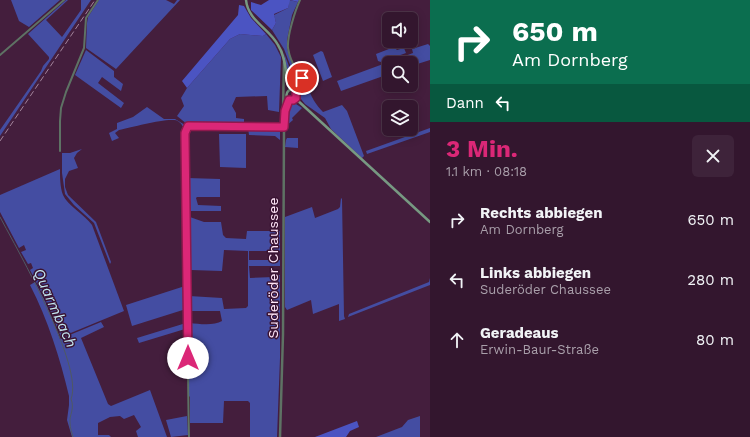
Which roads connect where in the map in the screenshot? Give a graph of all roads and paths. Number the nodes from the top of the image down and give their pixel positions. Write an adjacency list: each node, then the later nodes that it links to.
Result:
1 (64, 0): 5 (street)
2 (98, 0): 13 (street)
3 (246, 0): 6 (main road)
4 (300, 0): 8 (street)
5 (0, 55)
6 (284, 62): 7 (main road); 11 (street)
7 (290, 90): 8 (main road); 10 (main road)
8 (296, 92): 9 (main road)
9 (296, 99): 10 (main road); 14 (main road)
10 (289, 100): 11 (street, Suderöder Chaussee)
11 (284, 118): 12 (street, Suderöder Chaussee)
12 (284, 127): 15 (street); 16 (street, Suderöder Chaussee)
13 (60, 151)
14 (430, 222)
15 (189, 437)
16 (280, 437)

